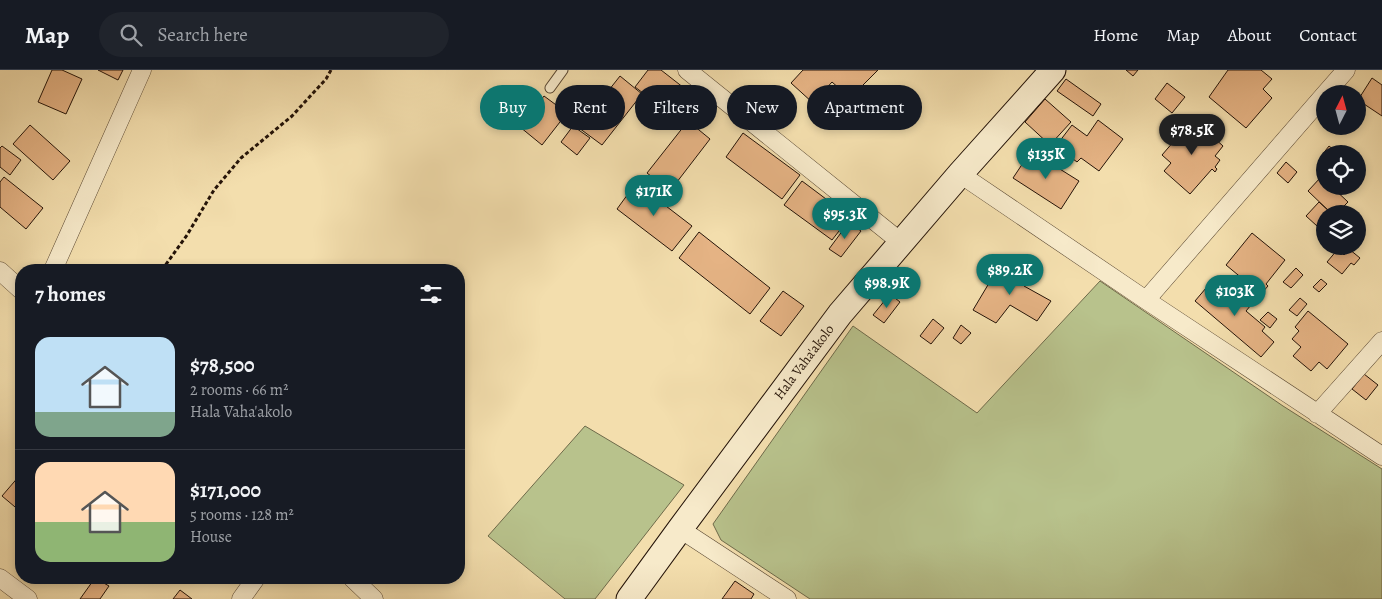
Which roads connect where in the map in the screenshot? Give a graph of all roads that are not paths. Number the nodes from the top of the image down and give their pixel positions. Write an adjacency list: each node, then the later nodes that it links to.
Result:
1 (142, 70): 11 (street)
2 (563, 70): 7 (lane)
3 (687, 70): 10 (street)
4 (1053, 70): 9 (main road, Hala Vaha'akolo)
5 (1346, 70): 6 (street)
6 (1333, 85)
7 (550, 88)
8 (1316, 104): 14 (street)
9 (960, 174): 10 (main road, Hala Vaha'akolo); 14 (street)
10 (902, 242): 18 (main road, Hala Vaha'akolo)
11 (56, 264)
12 (0, 271): 13 (street)
13 (15, 285)
14 (1146, 300): 16 (street)
15 (1382, 341): 16 (street)
16 (1317, 414): 17 (street)
17 (1382, 456)
18 (680, 529): 25 (main road, Hala Vaha'akolo); 26 (street)
19 (0, 578): 22 (street)
20 (252, 584): 23 (street)
21 (358, 584): 24 (street)
22 (28, 599)
23 (241, 599)
24 (374, 599)
25 (629, 599)
26 (787, 599)

